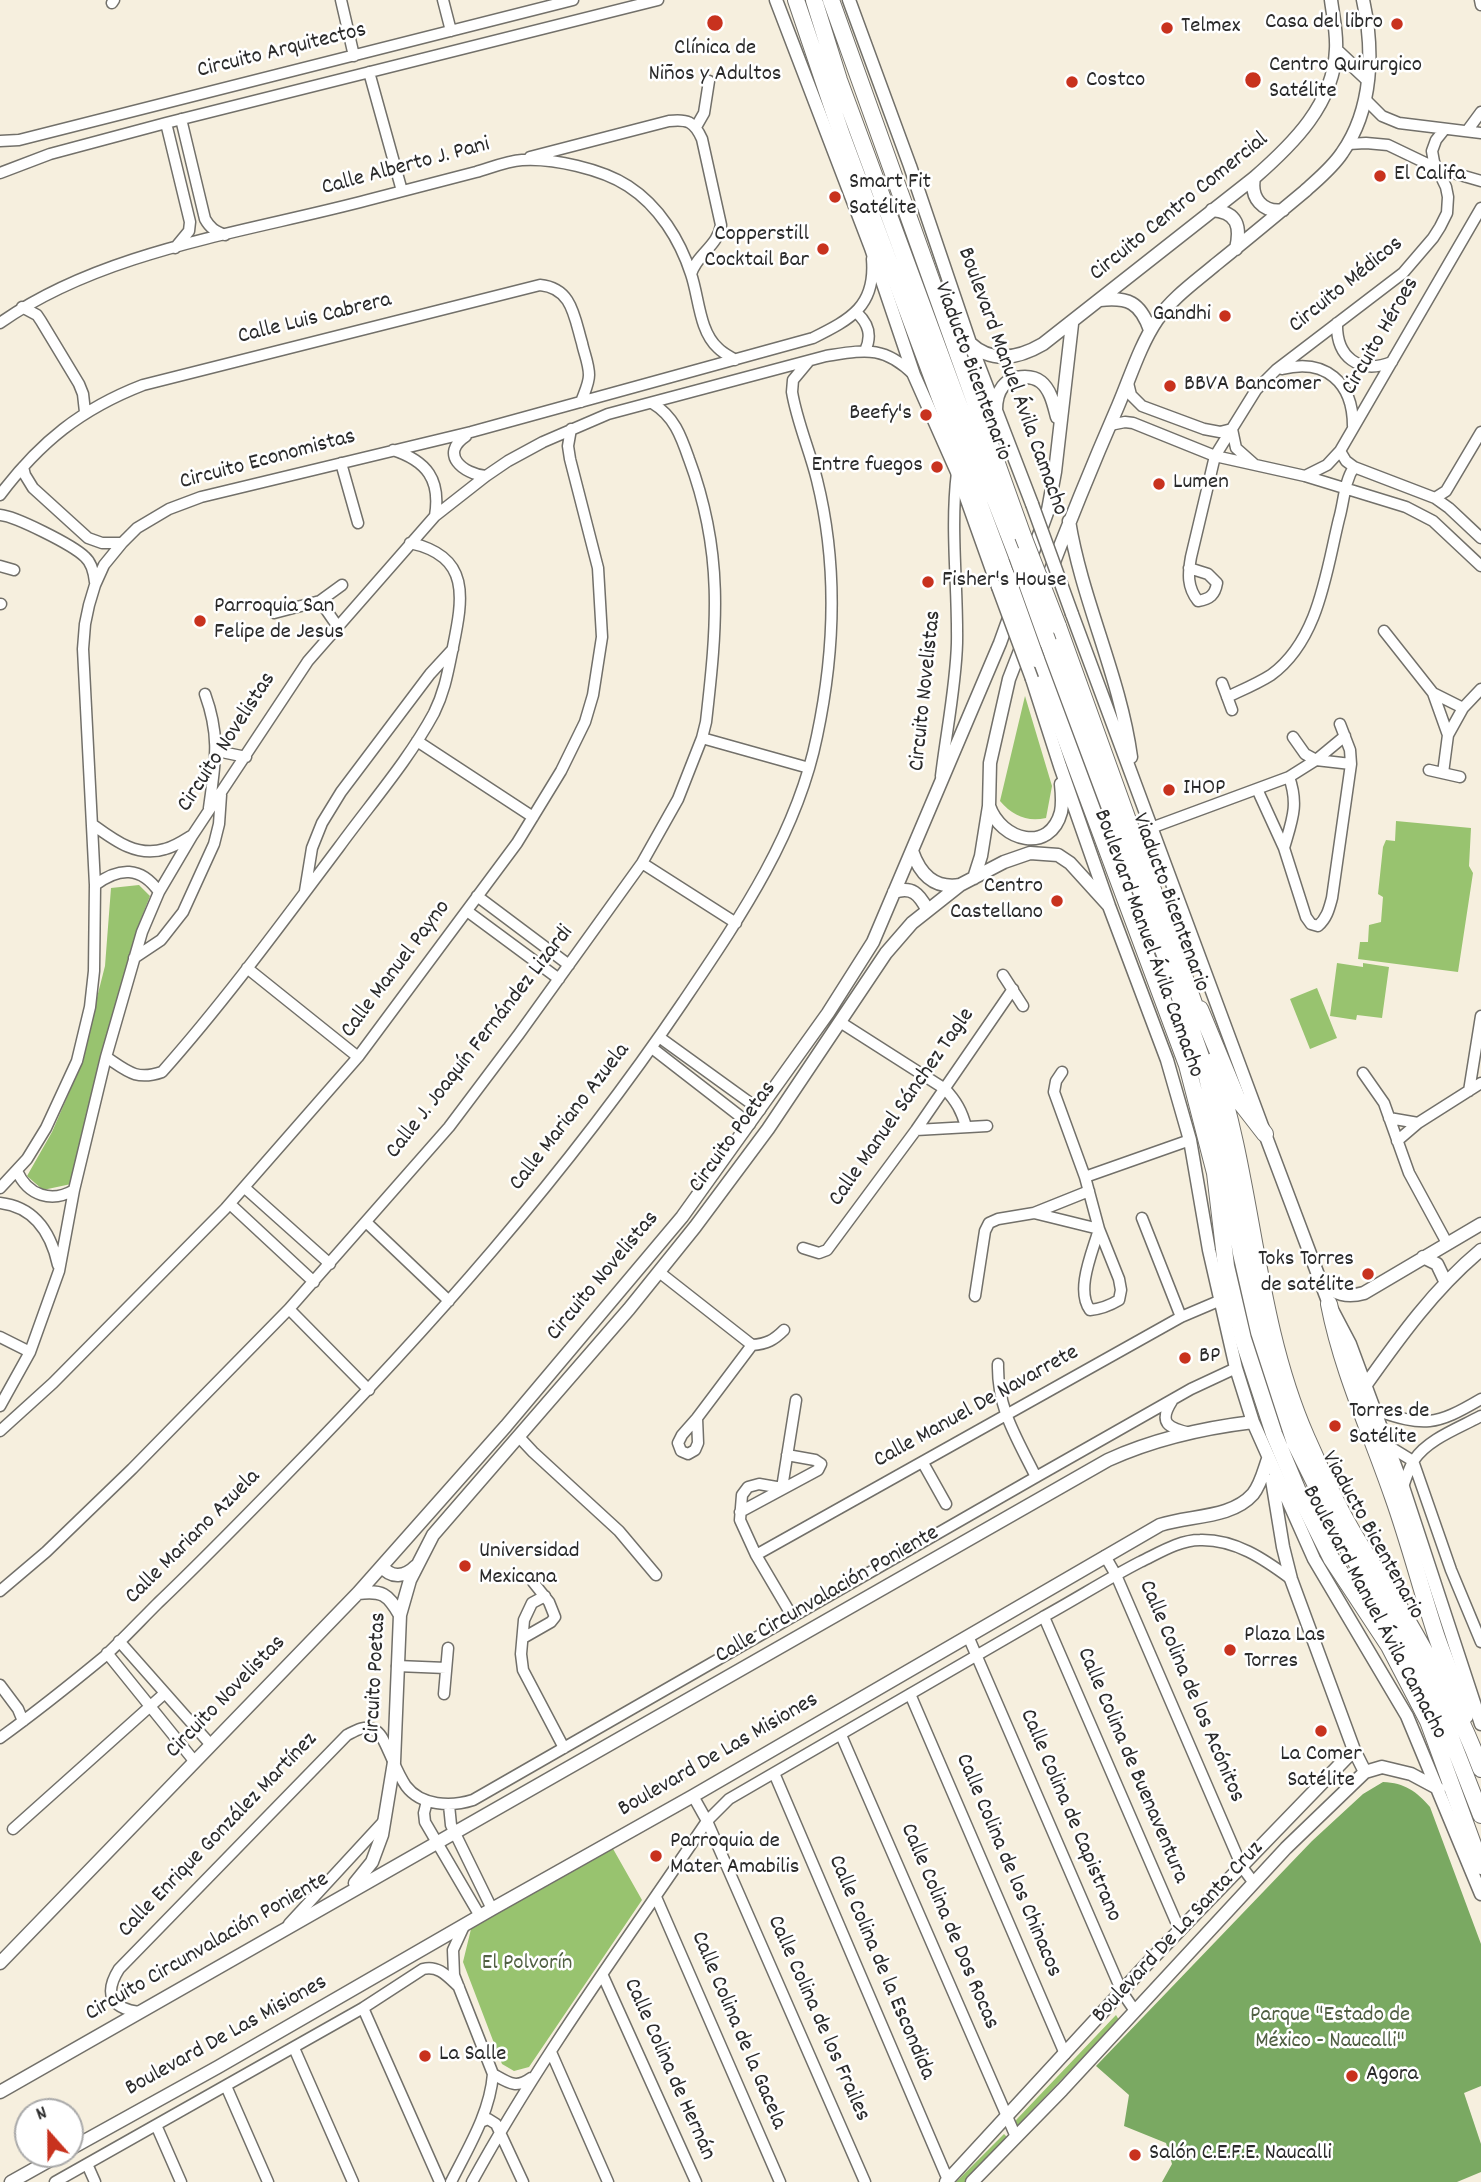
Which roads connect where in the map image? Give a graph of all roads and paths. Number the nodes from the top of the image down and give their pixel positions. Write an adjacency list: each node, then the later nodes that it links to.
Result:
1 (341, 0): 14 (street)
2 (443, 0): 12 (street)
3 (573, 0): 12 (street, Circuito Arquitectos)
4 (658, 0): 15 (street)
5 (776, 0): 39 (main road, Boulevard Manuel Ávila Camacho)
6 (796, 0): 92 (highway, Boulevard Manuel Ávila Camacho)
7 (814, 0): 286 (highway, Viaducto Bicentenario, bridge)
8 (831, 0): 149 (highway, Boulevard Manuel Ávila Camacho, bridge)
9 (849, 0): 49 (main road, Boulevard Manuel Ávila Camacho)
10 (1331, 0): 13 (main road, Circuito Centro Comercial)
11 (1363, 0): 16 (main road)
12 (451, 31): 14 (street, Circuito Arquitectos)
13 (1336, 50): 16 (main road); 31 (main road, Circuito Centro Comercial)
14 (354, 56): 26 (street, Circuito Arquitectos)
15 (369, 72): 20 (street); 33 (street)
16 (1368, 80): 18 (main road)
17 (709, 81): 22 (street)
18 (1365, 99): 23 (street); 27 (main road)
19 (1481, 112): 24 (street)
20 (181, 119): 21 (street); 37 (street)
21 (166, 122): 30 (street); 38 (street)
22 (696, 127): 28 (street); 41 (street)
23 (1444, 130): 24 (street); 29 (street)
24 (1468, 131): 25 (street)
25 (1481, 133)
26 (0, 141)
27 (1348, 144): 29 (street); 36 (main road)
28 (521, 160): 33 (street, Calle Alberto J. Pani); 41 (street, Calle Alberto J. Pani)
29 (1436, 168): 32 (street); 46 (street, Circuito Médicos)
30 (2, 170)
31 (1254, 178): 35 (main road, Circuito Centro Comercial); 36 (main road)
32 (1481, 181)
33 (402, 191): 37 (street, Calle Alberto J. Pani)
34 (1481, 208): 53 (street, Circuito Héroes)
35 (1212, 210): 40 (main road); 42 (main road, Circuito Centro Comercial)
36 (1283, 210): 40 (main road)
37 (225, 235): 38 (street, Calle Alberto J. Pani)
38 (175, 248): 43 (street, Calle Alberto J. Pani)
39 (871, 248): 44 (street); 55 (main road, Boulevard Manuel Ávila Camacho)
40 (1236, 248): 48 (main road)
41 (691, 274): 51 (street, Calle Alberto J. Pani)
42 (1099, 300): 47 (main road, Circuito Centro Comercial); 48 (main road)
43 (22, 307): 45 (street, Calle Alberto J. Pani); 59 (street)
44 (857, 313): 50 (street); 51 (street, Circuito Economistas)
45 (0, 323)
46 (1337, 323): 53 (street); 54 (street, Circuito Médicos)
47 (1072, 324): 49 (main road, Circuito Centro Comercial); 61 (main road)
48 (1150, 330): 56 (main road)
49 (970, 343): 60 (main road, Boulevard Manuel Ávila Camacho)
50 (865, 351): 52 (street, Circuito Novelistas); 55 (street, Circuito Novelistas)
51 (735, 360): 57 (street, Circuito Economistas)
52 (808, 362): 58 (street, Circuito Novelistas); 118 (street, Calle Mariano Azuela)
53 (1392, 362): 65 (street, Circuito Héroes)
54 (1276, 370): 64 (street, Circuito Médicos); 65 (street)
55 (914, 375): 75 (main road, Boulevard Manuel Ávila Camacho)
56 (1128, 383): 62 (main road); 64 (street)
57 (581, 401): 59 (street, Calle Luis Cabrera); 66 (street, Circuito Economistas)
58 (652, 403): 63 (street, Circuito Novelistas); 111 (street, Calle J. Joaquín Fernández Lizardi)
59 (85, 412): 73 (street, Calle Luis Cabrera)
60 (996, 414): 61 (main road); 124 (main road, Boulevard Manuel Ávila Camacho, bridge)
61 (1059, 425): 123 (main road)
62 (1110, 425): 70 (street); 83 (main road)
63 (571, 429): 76 (street, Circuito Novelistas); 129 (street, Calle Manuel Payno)
64 (1232, 429): 70 (street, Circuito Médicos); 72 (street)
65 (1353, 429): 69 (street, Circuito Héroes)
66 (471, 432): 68 (street, Circuito Economistas); 76 (street)
67 (1481, 432): 80 (street)
68 (393, 450): 71 (street, Circuito Economistas); 82 (street)
69 (1340, 451): 74 (street); 77 (street, Circuito Héroes)
70 (1215, 456): 72 (street); 90 (street, Circuito Médicos)
71 (341, 463): 84 (street); 86 (street, Circuito Economistas)
72 (1255, 465): 77 (street)
73 (23, 467): 79 (street, Calle Luis Cabrera); 86 (street)
74 (1354, 467): 78 (street); 80 (street)
75 (957, 472): 92 (main road, Boulevard Manuel Ávila Camacho); 123 (street, Circuito Novelistas)
76 (486, 476): 82 (street, Circuito Novelistas)
77 (1305, 476): 78 (street)
78 (1346, 487): 89 (street); 104 (street)
79 (0, 495)
80 (1435, 498): 85 (street)
81 (0, 515): 93 (street)
82 (435, 516): 87 (street, Circuito Novelistas)
83 (1069, 521): 124 (main road); 127 (main road)
84 (358, 523)
85 (1481, 538)
86 (122, 543): 93 (street, Circuito Economistas)
87 (410, 543): 97 (street, Circuito Novelistas); 99 (street)
88 (0, 566): 91 (street)
89 (1481, 566)
90 (1189, 568): 90 (street)
91 (14, 570)
92 (1002, 581): 117 (main road, Boulevard Manuel Ávila Camacho, bridge); 293 (highway, Boulevard Manuel Ávila Camacho, bridge)
93 (95, 585): 130 (street, Circuito Economistas)
94 (342, 585): 95 (street)
95 (320, 601): 96 (street); 97 (street)
96 (274, 613)
97 (338, 626): 114 (street, Circuito Novelistas)
98 (1384, 631): 102 (street)
99 (453, 649): 112 (street); 140 (street)
100 (1222, 683): 104 (street)
101 (1481, 689): 105 (street)
102 (1433, 693): 105 (street); 108 (street)
103 (205, 694): 113 (street)
104 (1227, 697): 106 (street)
105 (1463, 708): 108 (street)
106 (1232, 710)
107 (1340, 724): 109 (street)
108 (1448, 735): 120 (street)
109 (1345, 736): 115 (street); 116 (street)
110 (1293, 737): 115 (street)
111 (702, 738): 118 (street); 135 (street, Calle J. Joaquín Fernández Lizardi)
112 (417, 741): 129 (street); 140 (street)
113 (216, 751): 114 (street); 128 (street)
114 (246, 757): 126 (street, Circuito Novelistas)
115 (1316, 760): 116 (street); 121 (street)
116 (1350, 764): 133 (street)
117 (1060, 766): 127 (main road); 143 (main road, Boulevard Manuel Ávila Camacho)
118 (809, 768): 146 (street, Calle Mariano Azuela)
119 (1429, 770): 120 (street)
120 (1443, 773): 122 (street)
121 (1289, 776): 125 (street); 133 (street)
122 (1460, 777)
123 (940, 781): 134 (main road, Circuito Novelistas)
124 (1134, 782): 131 (main road, Boulevard Manuel Ávila Camacho)
125 (1257, 789): 131 (street); 133 (street)
126 (222, 793): 128 (street, Circuito Novelistas); 147 (street)
127 (989, 806): 136 (main road)
128 (208, 812): 132 (street, Circuito Novelistas)
129 (533, 817): 142 (street, Calle Manuel Payno)
130 (92, 824): 132 (street); 137 (street, Circuito Economistas)
131 (1151, 828): 174 (main road, Boulevard Manuel Ávila Camacho)
132 (192, 836): 139 (street, Circuito Novelistas)
133 (1284, 848)
134 (912, 851): 138 (main road); 141 (main road, Circuito Novelistas)
135 (642, 863): 146 (street); 148 (street, Calle J. Joaquín Fernández Lizardi)
136 (974, 877): 138 (main road, Circuito Poetas); 143 (main road, Circuito Poetas)
137 (95, 885): 139 (street); 177 (street, Circuito Economistas)
138 (960, 885): 144 (main road, Circuito Poetas)
139 (159, 892): 147 (street, Circuito Novelistas)
140 (305, 892): 150 (street)
141 (894, 892): 144 (main road); 167 (main road, Circuito Novelistas)
142 (477, 896): 145 (street, Calle Manuel Payno); 148 (street)
143 (1109, 906): 175 (main road, Boulevard Manuel Ávila Camacho)
144 (928, 909): 156 (main road, Circuito Poetas)
145 (467, 911): 152 (street); 159 (street, Calle Manuel Payno)
146 (736, 923): 157 (street, Calle Mariano Azuela)
147 (134, 958): 160 (street, Circuito Novelistas)
148 (569, 965): 152 (street, Calle J. Joaquín Fernández Lizardi)
149 (1181, 965): 174 (highway); 275 (highway, Boulevard Manuel Ávila Camacho)
150 (247, 968): 159 (street); 160 (street)
151 (1003, 975): 153 (street)
152 (559, 979): 187 (street, Calle J. Joaquín Fernández Lizardi)
153 (1013, 989): 154 (street); 165 (street, Calle Manuel Sánchez Tagle)
154 (1023, 1006)
155 (1481, 1016): 161 (street)
156 (840, 1022): 165 (street); 197 (main road, Circuito Poetas)
157 (659, 1037): 158 (street, Calle Mariano Azuela); 167 (street)
158 (652, 1048): 170 (street); 203 (street, Calle Mariano Azuela)
159 (358, 1056): 180 (street, Calle Manuel Payno)
160 (106, 1057): 181 (street, Circuito Novelistas)
161 (1477, 1070): 166 (street)
162 (1062, 1072): 178 (street)
163 (1363, 1073): 168 (street)
164 (1481, 1083): 166 (street)
165 (945, 1089): 172 (street); 173 (street, Calle Manuel Sánchez Tagle)
166 (1469, 1091): 169 (street)
167 (760, 1110): 170 (main road, Circuito Novelistas)
168 (1389, 1118): 169 (street); 176 (street)
169 (1418, 1123): 176 (street)
170 (750, 1124): 241 (main road, Circuito Novelistas)
171 (987, 1126): 172 (street)
172 (966, 1127): 173 (street)
173 (916, 1130): 192 (street, Calle Manuel Sánchez Tagle)
174 (1265, 1134): 198 (main road, Boulevard Manuel Ávila Camacho)
175 (1190, 1140): 178 (street); 202 (main road, Boulevard Manuel Ávila Camacho)
176 (1397, 1141): 191 (street)
177 (17, 1171): 179 (street, Circuito Economistas); 181 (street)
178 (1086, 1177): 182 (street)
179 (0, 1188)
180 (245, 1188): 184 (street, Calle Manuel Payno); 195 (street)
181 (74, 1190): 196 (street, Circuito Novelistas)
182 (1089, 1191): 185 (street); 189 (street)
183 (0, 1203): 196 (street)
184 (229, 1204): 199 (street); 224 (street, Calle Manuel Payno)
185 (1034, 1213): 189 (street); 201 (street)
186 (1142, 1219): 206 (street)
187 (366, 1222): 195 (street, Calle J. Joaquín Fernández Lizardi); 203 (street)
188 (1481, 1224): 190 (main road)
189 (1099, 1229): 189 (street)
190 (1467, 1233): 191 (main road); 193 (main road)
191 (1447, 1243): 194 (main road)
192 (803, 1248)
193 (1480, 1250): 200 (main road)
194 (1423, 1257): 198 (main road); 200 (main road)
195 (330, 1264): 199 (street, Calle J. Joaquín Fernández Lizardi)
196 (59, 1271): 210 (street, Circuito Novelistas)
197 (659, 1272): 209 (street); 226 (main road, Circuito Poetas)
198 (1320, 1281): 204 (main road, Boulevard Manuel Ávila Camacho)
199 (314, 1282): 205 (street, Calle J. Joaquín Fernández Lizardi)
200 (1446, 1283): 213 (main road)
201 (975, 1296)
202 (1221, 1300): 206 (street, Calle Manuel De Navarrete); 212 (main road, Boulevard Manuel Ávila Camacho)
203 (449, 1301): 214 (street, Calle Mariano Azuela)
204 (1329, 1304): 213 (main road, Boulevard Manuel Ávila Camacho); 275 (highway)
205 (289, 1309): 214 (street); 247 (street, Calle J. Joaquín Fernández Lizardi)
206 (1181, 1317): 220 (street, Calle Manuel De Navarrete)
207 (784, 1330): 209 (street)
208 (0, 1337): 210 (street)
209 (757, 1344): 222 (street)
210 (30, 1352): 218 (street, Circuito Novelistas)
211 (998, 1364): 220 (street)
212 (1236, 1367): 215 (street); 223 (main road, Boulevard Manuel Ávila Camacho)
213 (1366, 1386): 219 (main road, Boulevard Manuel Ávila Camacho)
214 (369, 1390): 257 (street, Calle Mariano Azuela)
215 (1174, 1398): 225 (street); 232 (street)
216 (1481, 1399): 219 (street)
217 (796, 1400): 228 (street)
218 (0, 1406)
219 (1375, 1410): 227 (main road, Boulevard Manuel Ávila Camacho)
220 (1006, 1415): 231 (street, Calle Manuel De Navarrete); 232 (street)
221 (1481, 1416): 230 (street)
222 (697, 1418): 222 (street)
223 (1253, 1422): 225 (main road, Calle Circunvalación Poniente); 229 (main road, Boulevard Manuel Ávila Camacho)
224 (0, 1431)
225 (1189, 1433): 251 (main road, Calle Circunvalación Poniente)
226 (519, 1437): 242 (main road, Circuito Poetas); 244 (street)
227 (1387, 1445): 230 (street); 233 (main road, Boulevard Manuel Ávila Camacho)
228 (787, 1455): 234 (street); 234 (street)
229 (1268, 1459): 237 (main road, Boulevard De Las Misiones); 245 (main road); 282 (main road, Boulevard Manuel Ávila Camacho)
230 (1413, 1461): 233 (street); 258 (street)
231 (923, 1463): 235 (street); 239 (street, Calle Manuel De Navarrete)
232 (1036, 1476): 249 (street)
233 (1403, 1487): 270 (main road, Boulevard Manuel Ávila Camacho)
234 (782, 1488): 236 (street); 236 (street)
235 (946, 1504)
236 (740, 1511): 239 (street)
237 (1194, 1517): 238 (street); 240 (main road, Boulevard De Las Misiones)
238 (1199, 1539): 243 (street, Boulevard De Las Misiones); 245 (street, Boulevard De Las Misiones)
239 (756, 1555): 253 (street)
240 (1105, 1556): 243 (street, Calle Colina de los Acónitos); 255 (main road, Boulevard De Las Misiones)
241 (382, 1566): 242 (main road); 248 (main road, Circuito Novelistas)
242 (416, 1566): 252 (main road, Circuito Poetas)
243 (1116, 1574): 254 (street, Boulevard De Las Misiones); 292 (street, Calle Colina de los Acónitos)
244 (656, 1575)
245 (1291, 1579): 276 (main road)
246 (533, 1582): 250 (street)
247 (0, 1591)
248 (358, 1593): 252 (main road); 273 (main road, Circuito Novelistas)
249 (830, 1595): 251 (street); 253 (street)
250 (545, 1596): 256 (street); 256 (street)
251 (841, 1614): 290 (main road, Calle Circunvalación Poniente)
252 (400, 1615): 262 (main road, Circuito Poetas)
253 (792, 1616): 274 (street)
254 (1044, 1617): 261 (street, Boulevard De Las Misiones); 302 (street, Calle Colina de Buenaventura)
255 (968, 1636): 261 (street, Calle Colina de Capistrano); 283 (main road, Boulevard De Las Misiones)
256 (523, 1638): 274 (street)
257 (119, 1641): 260 (street, Calle Mariano Azuela); 265 (street)
258 (1481, 1642)
259 (448, 1648): 263 (street)
260 (107, 1653): 268 (street); 269 (street, Calle Mariano Azuela)
261 (977, 1654): 267 (street, Boulevard De Las Misiones); 306 (street, Calle Colina de Capistrano)
262 (397, 1666): 263 (street); 278 (main road, Circuito Poetas)
263 (446, 1668): 266 (street)
264 (0, 1685): 269 (street)
265 (164, 1693): 268 (street); 273 (street)
266 (444, 1694)
267 (910, 1694): 271 (street, Boulevard De Las Misiones); 312 (street, Calle Colina de los Chinacos)
268 (150, 1706): 277 (street); 289 (street)
269 (23, 1721): 272 (street, Calle Mariano Azuela)
270 (1481, 1724)
271 (841, 1735): 281 (street, Boulevard De Las Misiones); 317 (street, Calle Colina de Dos Rocas)
272 (0, 1738)
273 (211, 1745): 277 (main road, Circuito Novelistas)
274 (564, 1748): 285 (street)
275 (1473, 1748): 279 (highway, Boulevard Manuel Ávila Camacho)
276 (1354, 1750): 280 (main road); 292 (main road, Boulevard De La Santa Cruz)
277 (195, 1762): 303 (main road, Circuito Novelistas)
278 (394, 1762): 284 (street, Circuito Poetas); 287 (main road, Circuito Poetas); 309 (street, Calle Enrique González Martínez)
279 (1481, 1769)
280 (1365, 1772): 282 (main road); 294 (main road, Boulevard De La Santa Cruz)
281 (774, 1773): 288 (street, Boulevard De Las Misiones); 325 (street, Calle Colina de la Escondida)
282 (1439, 1789): 296 (main road, Boulevard Manuel Ávila Camacho)
283 (693, 1796): 288 (street, Calle Colina de los Frailes); 298 (main road, Boulevard De Las Misiones)
284 (427, 1801): 285 (street); 291 (street)
285 (449, 1805): 290 (street)
286 (1481, 1815)
287 (385, 1820): 295 (main road, Circuito Poetas); 301 (street)
288 (707, 1821): 297 (street, Boulevard De Las Misiones); 339 (street, Calle Colina de los Frailes)
289 (13, 1829)
290 (454, 1832): 291 (main road, Calle Circunvalación Poniente); 298 (street)
291 (438, 1842): 295 (main road, Circuito Circunvalación Poniente); 299 (street)
292 (1242, 1867): 294 (street, Calle Colina de los Acónitos); 302 (main road, Boulevard De La Santa Cruz)
293 (1481, 1867)
294 (1254, 1883): 308 (main road, Boulevard De La Santa Cruz)
295 (345, 1894): 301 (main road, Circuito Circunvalación Poniente)
296 (1481, 1894)
297 (656, 1897): 304 (street, Boulevard De Las Misiones); 338 (street, Calle Colina de la Gacela)
298 (492, 1909): 299 (main road, Boulevard De Las Misiones)
299 (480, 1916): 300 (main road, Boulevard De Las Misiones)
300 (464, 1926): 305 (street); 322 (main road, Boulevard De Las Misiones)
301 (284, 1928): 309 (main road, Circuito Circunvalación Poniente)
302 (1180, 1931): 306 (main road, Boulevard De La Santa Cruz)
303 (1, 1959)
304 (603, 1976): 311 (street, Boulevard De Las Misiones); 337 (street, Calle Colina de Hernán)
305 (458, 1987): 307 (street, Boulevard De Las Misiones); 313 (street)
306 (1122, 1992): 308 (street, Calle Colina de Capistrano); 312 (main road, Boulevard De La Santa Cruz)
307 (363, 2008): 310 (street, Boulevard De Las Misiones); 332 (street)
308 (1135, 2011): 321 (main road, Boulevard De La Santa Cruz)
309 (139, 2012): 316 (main road, Circuito Circunvalación Poniente)
310 (294, 2048): 315 (street, Boulevard De Las Misiones); 331 (street)
311 (551, 2052): 314 (street, Boulevard De Las Misiones); 336 (street)
312 (1065, 2054): 317 (main road, Boulevard De La Santa Cruz)
313 (493, 2074): 314 (street); 318 (street)
314 (533, 2077): 320 (street, Boulevard De Las Misiones)
315 (226, 2086): 319 (street, Boulevard De Las Misiones); 330 (street)
316 (0, 2092)
317 (1007, 2116): 321 (street, Calle Colina de Dos Rocas); 325 (main road, Boulevard De La Santa Cruz)
318 (481, 2122): 320 (street); 333 (street)
319 (156, 2125): 323 (street, Boulevard De Las Misiones); 329 (street)
320 (500, 2130): 334 (street, Boulevard De Las Misiones); 335 (street)
321 (1016, 2137): 340 (main road, Boulevard De La Santa Cruz)
322 (84, 2141)
323 (87, 2164): 327 (street, Boulevard De Las Misiones); 328 (street)
324 (36, 2168): 326 (main road)
325 (948, 2181)
326 (12, 2182)
327 (55, 2182)
328 (95, 2182)
329 (181, 2182)
330 (268, 2182)
331 (353, 2182)
332 (440, 2182)
333 (451, 2182)
334 (472, 2182)
335 (523, 2182)
336 (608, 2182)
337 (696, 2182)
338 (780, 2182)
339 (866, 2182)
340 (972, 2182)

